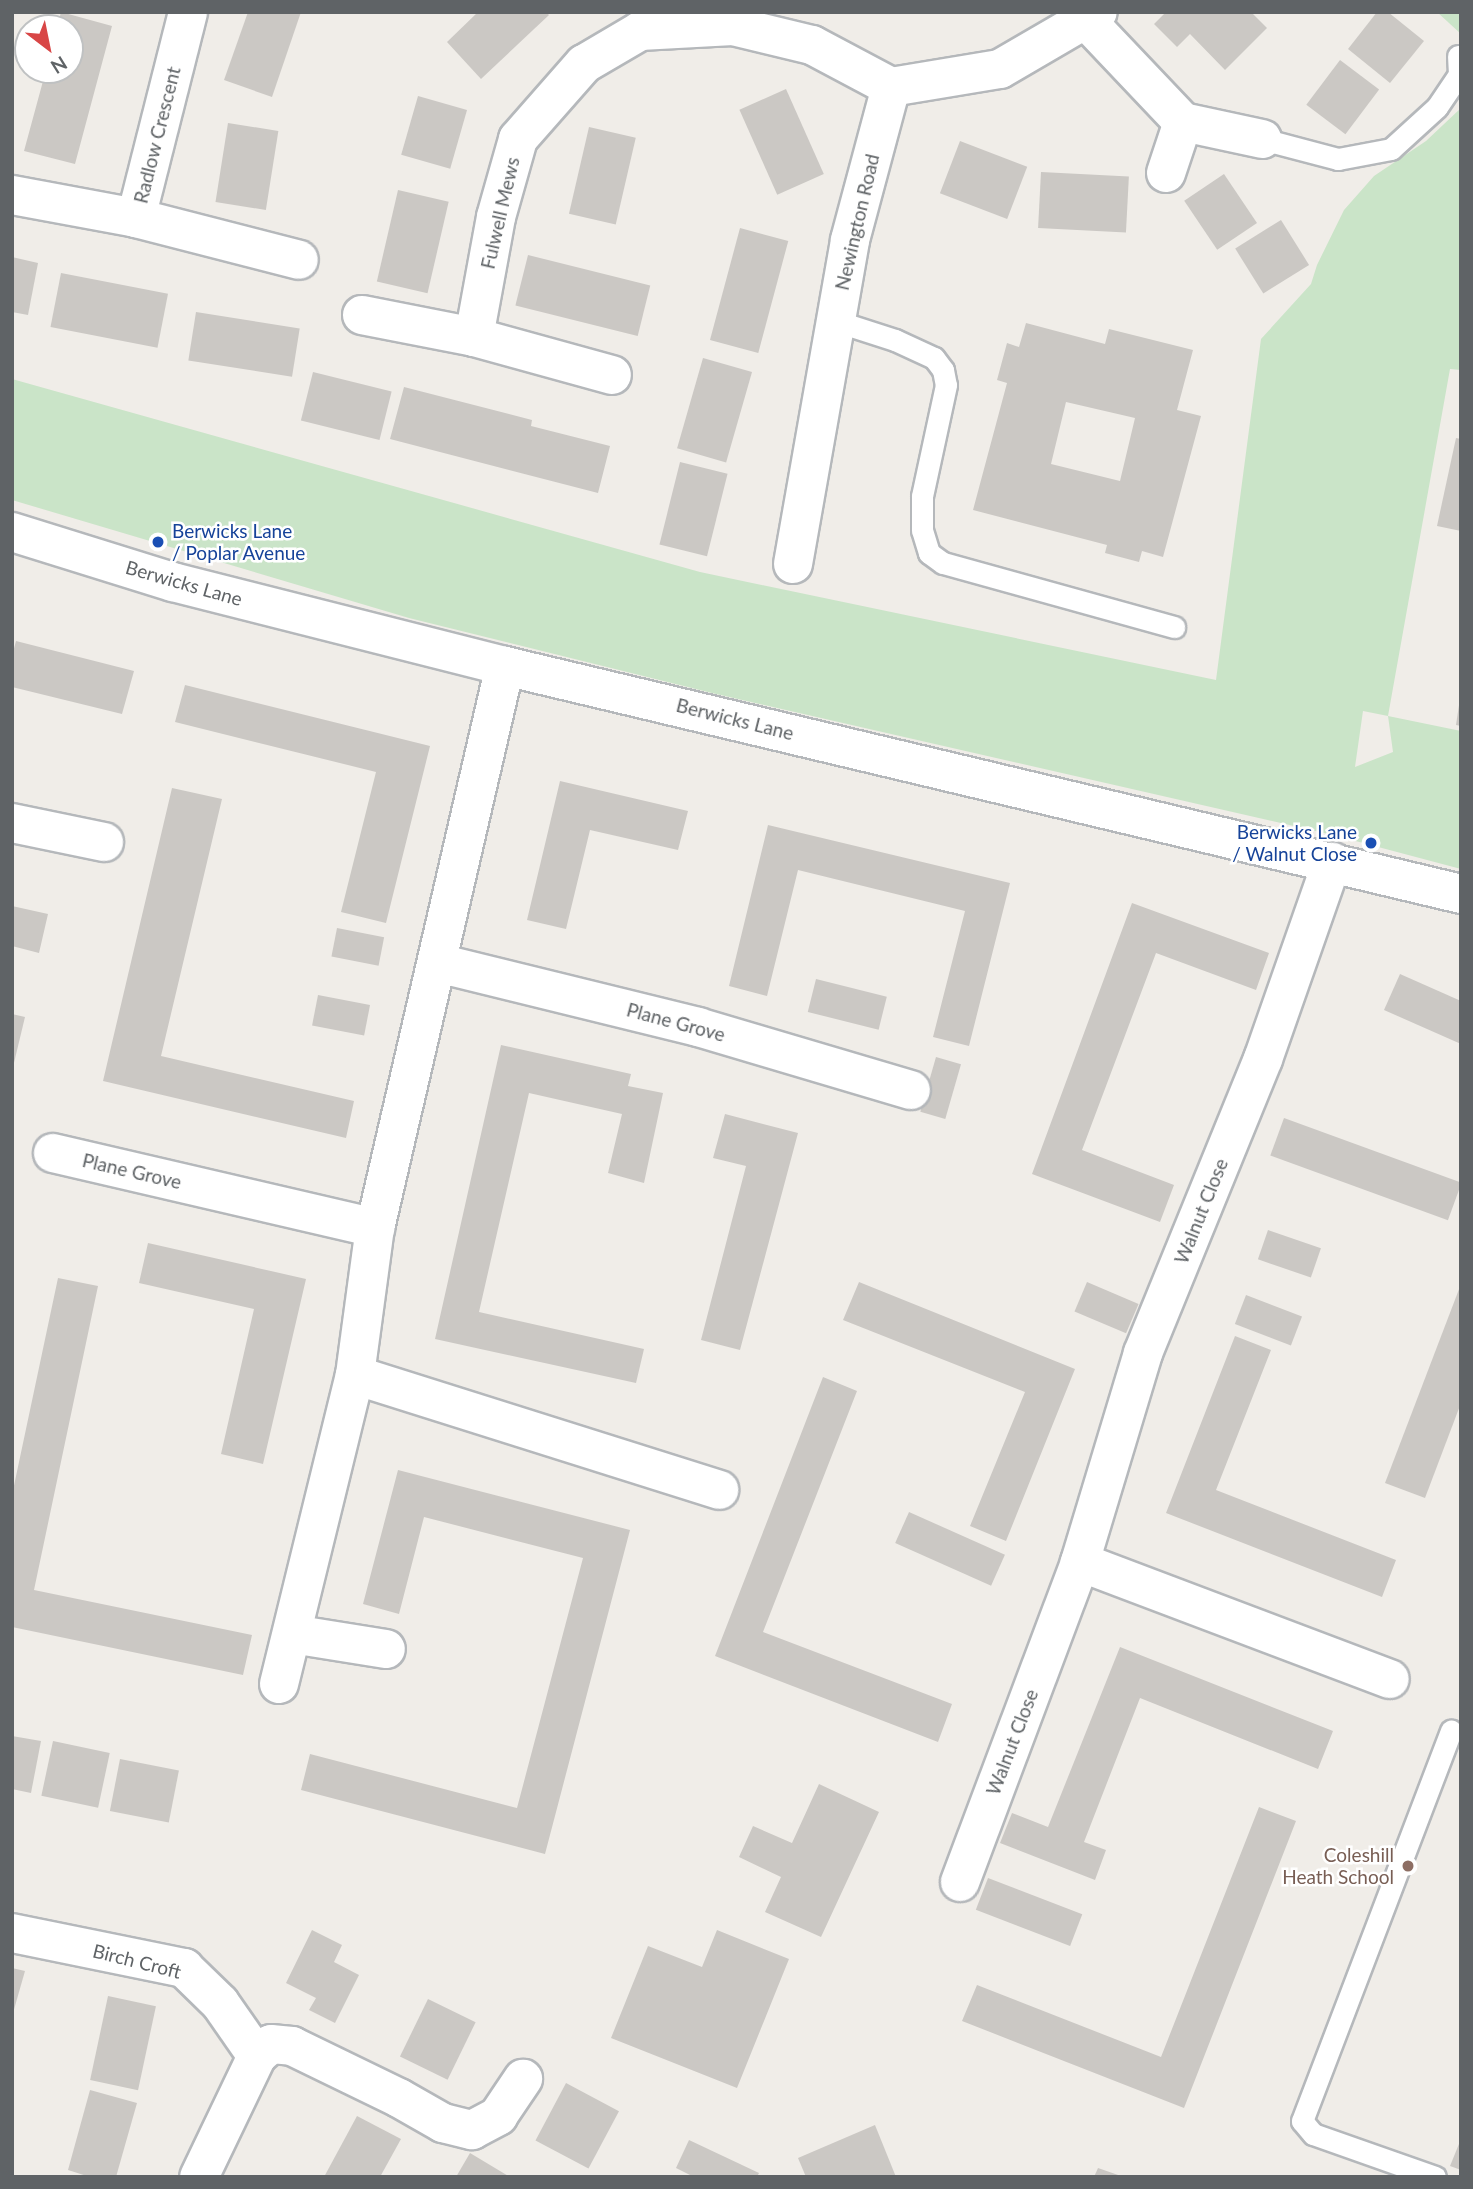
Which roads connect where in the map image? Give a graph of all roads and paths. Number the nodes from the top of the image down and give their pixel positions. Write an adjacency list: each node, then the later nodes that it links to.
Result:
1 (188, 12): 9 (street, Radlow Crescent)
2 (1092, 17): 4 (street); 5 (street)
3 (1458, 56): 6 (lane)
4 (891, 87): 12 (street, Newington Road); 13 (street, Fulwell Mews)
5 (1182, 122): 6 (street); 7 (street)
6 (1262, 139)
7 (1166, 173)
8 (12, 195): 9 (street, Radlow Crescent)
9 (136, 218): 10 (street)
10 (299, 260)
11 (362, 315): 13 (street)
12 (836, 321): 16 (street, Newington Road); 17 (lane)
13 (474, 337): 14 (street)
14 (612, 375)
15 (12, 532): 18 (street, Berwicks Lane)
16 (793, 564)
17 (1174, 627)
18 (506, 666): 21 (street, Berwicks Lane); 23 (street)
19 (12, 823): 20 (street)
20 (104, 842)
21 (1332, 862): 22 (street, Berwicks Lane); 29 (street, Walnut Close)
22 (1461, 894)
23 (438, 963): 24 (street, Plane Grove); 26 (street)
24 (911, 1090)
25 (53, 1153): 26 (street, Plane Grove)
26 (375, 1227): 27 (street)
27 (355, 1376): 28 (street); 30 (street)
28 (719, 1490)
29 (1080, 1562): 32 (street); 35 (street, Walnut Close)
30 (292, 1634): 31 (street); 33 (street)
31 (386, 1649)
32 (1390, 1679)
33 (279, 1684)
34 (1451, 1730): 40 (lane)
35 (960, 1882)
36 (12, 1933): 37 (street, Birch Croft)
37 (257, 2056): 38 (street); 39 (street)
38 (523, 2079)
39 (199, 2177)
40 (1435, 2177)

